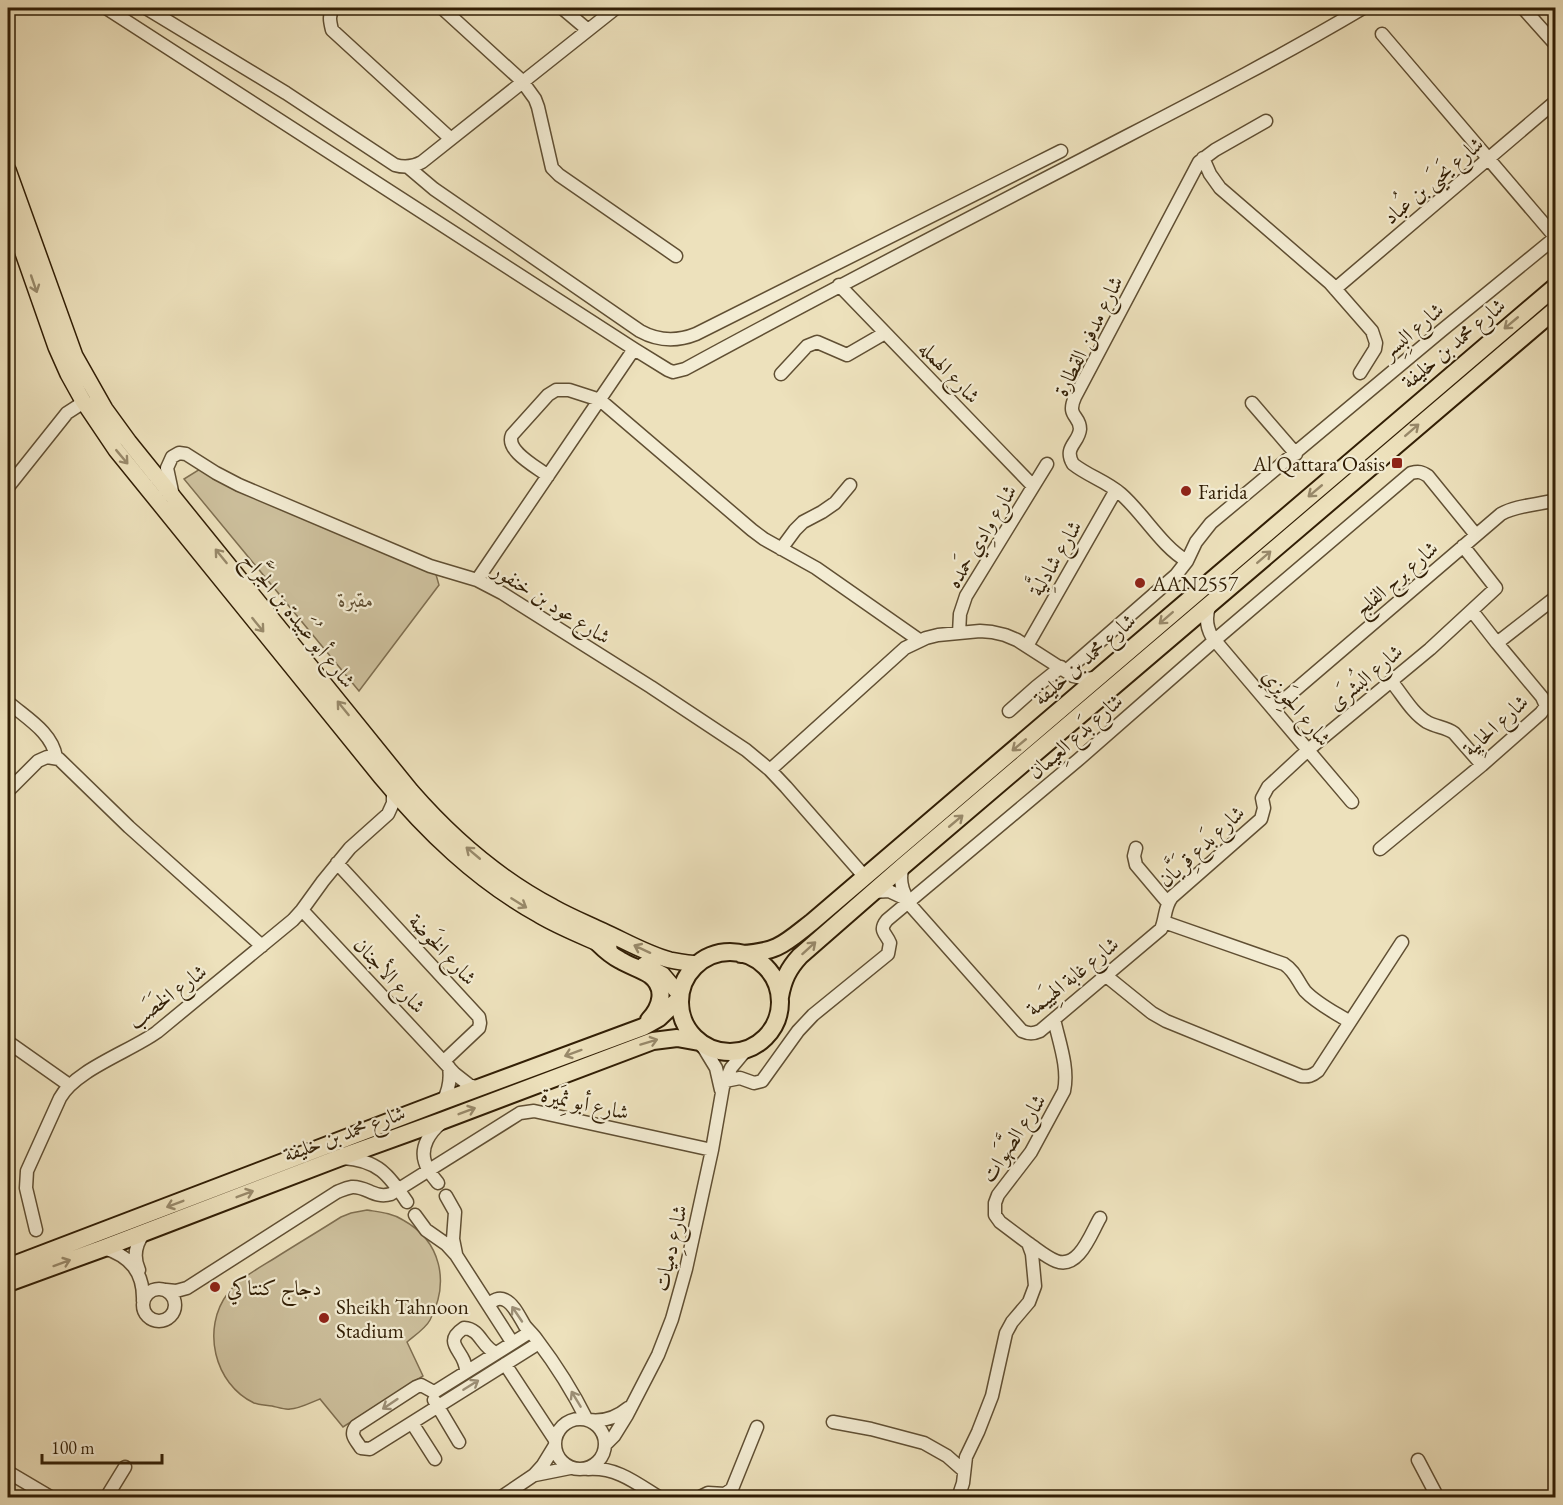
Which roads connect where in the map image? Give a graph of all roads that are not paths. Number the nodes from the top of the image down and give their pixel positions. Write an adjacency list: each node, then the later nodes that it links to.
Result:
1 (106, 8): 29 (street)
2 (146, 8): 19 (street)
3 (334, 8): 15 (street)
4 (442, 8): 12 (street)
5 (562, 8): 9 (street)
6 (616, 8): 9 (street)
7 (1363, 8): 24 (street)
8 (1523, 8): 11 (street)
9 (588, 30): 12 (street)
10 (1382, 34): 18 (street)
11 (1556, 45)
12 (522, 81): 15 (street); 23 (street)
13 (1556, 101): 18 (street, شارع يَحيَى بن عُباد)
14 (1266, 121): 17 (street, شارع مدفن القطارة)
15 (451, 139): 19 (street)
16 (1061, 151): 19 (street)
17 (1203, 158): 26 (street); 41 (street, شارع مدفن القطارة)
18 (1488, 158): 22 (street); 26 (street, شارع يَحيَى بن عُباد)
19 (408, 167)
20 (8, 170): 42 (main road, شارع أبو عُبَيدة بن الجَرَّاح)
21 (8, 210): 33 (main road, شارع أبو عُبَيدة بن الجَرَّاح, one-way to 33)
22 (1555, 238): 35 (street, شارع البِسِر)
23 (676, 256)
24 (839, 285): 28 (street, شارع الهمله); 29 (street)
25 (1556, 285): 59 (highway, شارع محمد بن خليفة, one-way to 59)
26 (1335, 289): 30 (street)
27 (1556, 309): 50 (highway, شارع محمد بن خليفة, one-way to 27)
28 (885, 333): 31 (street); 39 (street, شارع الهمله)
29 (634, 349): 32 (street)
30 (1360, 373)
31 (782, 374)
32 (600, 400): 37 (street); 37 (street); 46 (street)
33 (84, 402): 40 (street); 70 (main road, شارع أبو عُبَيدة بن الجَرَّاح, one-way to 70)
34 (1252, 403): 35 (street)
35 (1296, 453): 47 (street, شارع البِسِر)
36 (1047, 464): 39 (street, شارع وادِي حَمده)
37 (548, 476): 48 (street)
38 (850, 484): 46 (street)
39 (1033, 486): 53 (street, شارع وادِي حَمده)
40 (8, 487)
41 (1116, 490): 47 (street, شارع مدفن القطارة); 57 (street, شارع شادلِيَّة)
42 (173, 497): 48 (street, شارع عود بن خنفور); 89 (main road, شارع أبو عُبَيدة بن الجَرَّاح, one-way to 42)
43 (1556, 500): 44 (street, شارع برج الفلج)
44 (1476, 535): 45 (street, شارع برج الفلج); 54 (street, شارع بَدع العِيمان)
45 (1463, 546): 51 (street, شارع البُشرَى); 63 (street, شارع برج الفلج)
46 (781, 549): 55 (street)
47 (1187, 561): 58 (street, شارع البِسِر)
48 (477, 580): 68 (street, شارع عود بن خنفور)
49 (1556, 597): 56 (street)
50 (1210, 603): 52 (highway, شارع محمد بن خليفة); 54 (street)
51 (1472, 611): 56 (street); 60 (street, شارع البُشرَى)
52 (1180, 630): 54 (street); 78 (highway, شارع محمد بن خليفة, one-way to 52)
53 (959, 633): 55 (street); 57 (street)
54 (1214, 638): 63 (street, شارع الحِوَيزِي); 81 (street, شارع بَدع العِيمان)
55 (919, 640): 68 (street)
56 (1497, 643): 67 (street, شارع الحابِية)
57 (1027, 646): 58 (street)
58 (1063, 669): 59 (street); 61 (street); 64 (street, شارع البِسِر)
59 (1099, 677): 61 (highway, شارع محمد بن خليفة)
60 (1391, 681): 65 (street, شارع البُشرَى); 67 (street)
61 (1071, 700): 79 (highway, شارع محمد بن خليفة, one-way to 79)
62 (8, 702): 66 (street)
63 (1274, 709): 65 (street, شارع الحِوَيزِي)
64 (1009, 711)
65 (1308, 750): 71 (street, شارع البُشرَى); 72 (street, شارع الحِوَيزِي)
66 (56, 757): 69 (street); 87 (street)
67 (1482, 765): 76 (street, شارع الحابِية)
68 (770, 770): 79 (street, شارع عود بن خنفور)
69 (8, 791)
70 (393, 791): 73 (street); 74 (main road, شارع أبو عُبَيدة بن الجَرَّاح)
71 (1262, 798): 82 (street, شارع بَدع قِرَيَّان)
72 (1352, 802)
73 (388, 814): 74 (street); 77 (street, شارع الخَصَب)
74 (412, 814): 86 (main road, شارع أبو عُبَيدة بن الجَرَّاح, one-way to 86)
75 (1136, 848): 82 (street)
76 (1380, 849)
77 (337, 863): 83 (street, شارع الخَصَب); 99 (street, شارع الخَوضة)
78 (903, 866): 80 (highway, شارع محمد بن خليفة); 81 (street, شارع غابة الهِيَيمة)
79 (864, 876): 88 (highway, شارع محمد بن خليفة)
80 (873, 892): 81 (street, شارع غابة الهِيَيمة); 92 (highway, شارع محمد بن خليفة, one-way to 80)
81 (908, 901): 93 (street, شارع غابة الهِيَيمة); 102 (street, شارع بَدع العِيمان)
82 (1168, 903): 84 (street, شارع بَدع قِرَيَّان)
83 (303, 910): 87 (street, شارع الخَصَب); 99 (street, شارع الأجنان)
84 (1164, 922): 90 (street, شارع غابة الهِيَيمة); 94 (street)
85 (1402, 942): 94 (street)
86 (598, 943): 91 (main road, شارع أبو عُبَيدة بن الجَرَّاح); 95 (highway)
87 (262, 946): 100 (street, شارع الخَصَب)
88 (741, 954): 89 (highway); 92 (highway)
89 (698, 964): 91 (highway)
90 (1105, 975): 93 (street, شارع غابة الهِيَيمة); 94 (street)
91 (680, 997): 95 (highway, شارع محمد بن خليفة); 97 (highway)
92 (780, 997): 98 (highway)
93 (1054, 1019): 119 (street, شارع الصَّهَوات)
94 (1350, 1022)
95 (643, 1027): 101 (highway, شارع محمد بن خليفة, one-way to 101)
96 (8, 1041): 100 (street)
97 (701, 1043): 98 (highway); 102 (street, شارع دِميات); 104 (highway, شارع محمد بن خليفة, one-way to 97)
98 (746, 1050): 102 (street, شارع دِميات)
99 (446, 1064): 101 (street, شارع الأجنان); 103 (street)
100 (69, 1085): 116 (street, شارع الخَصَب)
101 (478, 1088): 103 (highway, شارع محمد بن خليفة)
102 (723, 1088): 105 (street, شارع دِميات)
103 (443, 1101): 122 (highway, شارع محمد بن خليفة, one-way to 122)
104 (444, 1120): 106 (highway, شارع محمد بن خليفة); 107 (street)
105 (712, 1150): 107 (street, شارع أبو ثِمَيرة); 137 (street, شارع دِميات)
106 (339, 1158): 108 (street); 117 (highway, شارع محمد بن خليفة, one-way to 106)
107 (426, 1164): 108 (street); 109 (street); 110 (street, شارع أبو ثِمَيرة)
108 (381, 1170): 110 (street)
109 (438, 1183)
110 (399, 1190): 112 (street); 125 (street, شارع أبو ثِمَيرة)
111 (446, 1196): 115 (street)
112 (407, 1202)
113 (415, 1215): 118 (street)
114 (1100, 1218): 119 (street, شارع الصَّهَوات)
115 (455, 1222): 118 (street); 121 (street)
116 (36, 1230)
117 (144, 1233): 120 (highway, شارع محمد بن خليفة); 123 (street)
118 (433, 1235): 121 (street)
119 (1028, 1243): 151 (street)
120 (104, 1248): 123 (street); 124 (highway, شارع محمد بن خليفة, one-way to 120)
121 (456, 1255): 128 (street)
122 (8, 1267)
123 (138, 1272): 126 (street); 127 (street)
124 (8, 1283)
125 (186, 1288): 126 (street, شارع أبو ثِمَيرة); 129 (street, شارع أبو ثِمَيرة)
126 (164, 1290): 127 (street); 129 (street)
127 (143, 1301): 129 (street)
128 (489, 1305): 130 (street, one-way to 128); 131 (street)
129 (175, 1306)
130 (530, 1332): 131 (street); 132 (street)
131 (512, 1342): 133 (street)
132 (539, 1343): 134 (street); 139 (street, one-way to 132)
133 (496, 1353): 135 (street); 135 (street)
134 (505, 1364): 138 (street, one-way to 134); 144 (street)
135 (466, 1372): 136 (street)
136 (425, 1387): 138 (street); 141 (street, one-way to 141)
137 (633, 1403): 139 (street, شارع دِميات); 145 (street, شارع دِميات)
138 (437, 1406): 141 (street); 143 (street)
139 (588, 1420): 144 (street); 145 (street)
140 (833, 1422): 151 (street)
141 (412, 1423): 146 (street)
142 (757, 1427): 159 (street)
143 (459, 1442)
144 (555, 1444): 149 (street); 153 (street)
145 (605, 1447): 150 (street); 154 (street)
146 (435, 1459)
147 (1418, 1460): 161 (street)
148 (125, 1467): 156 (street)
149 (570, 1468): 150 (street); 153 (street)
150 (586, 1469): 154 (street)
151 (964, 1471): 160 (street)
152 (8, 1472): 155 (street)
153 (534, 1475): 157 (street)
154 (626, 1477): 158 (street)
155 (52, 1497)
156 (106, 1497)
157 (500, 1497)
158 (660, 1497)
159 (698, 1497)
160 (958, 1497)
161 (1438, 1497)

